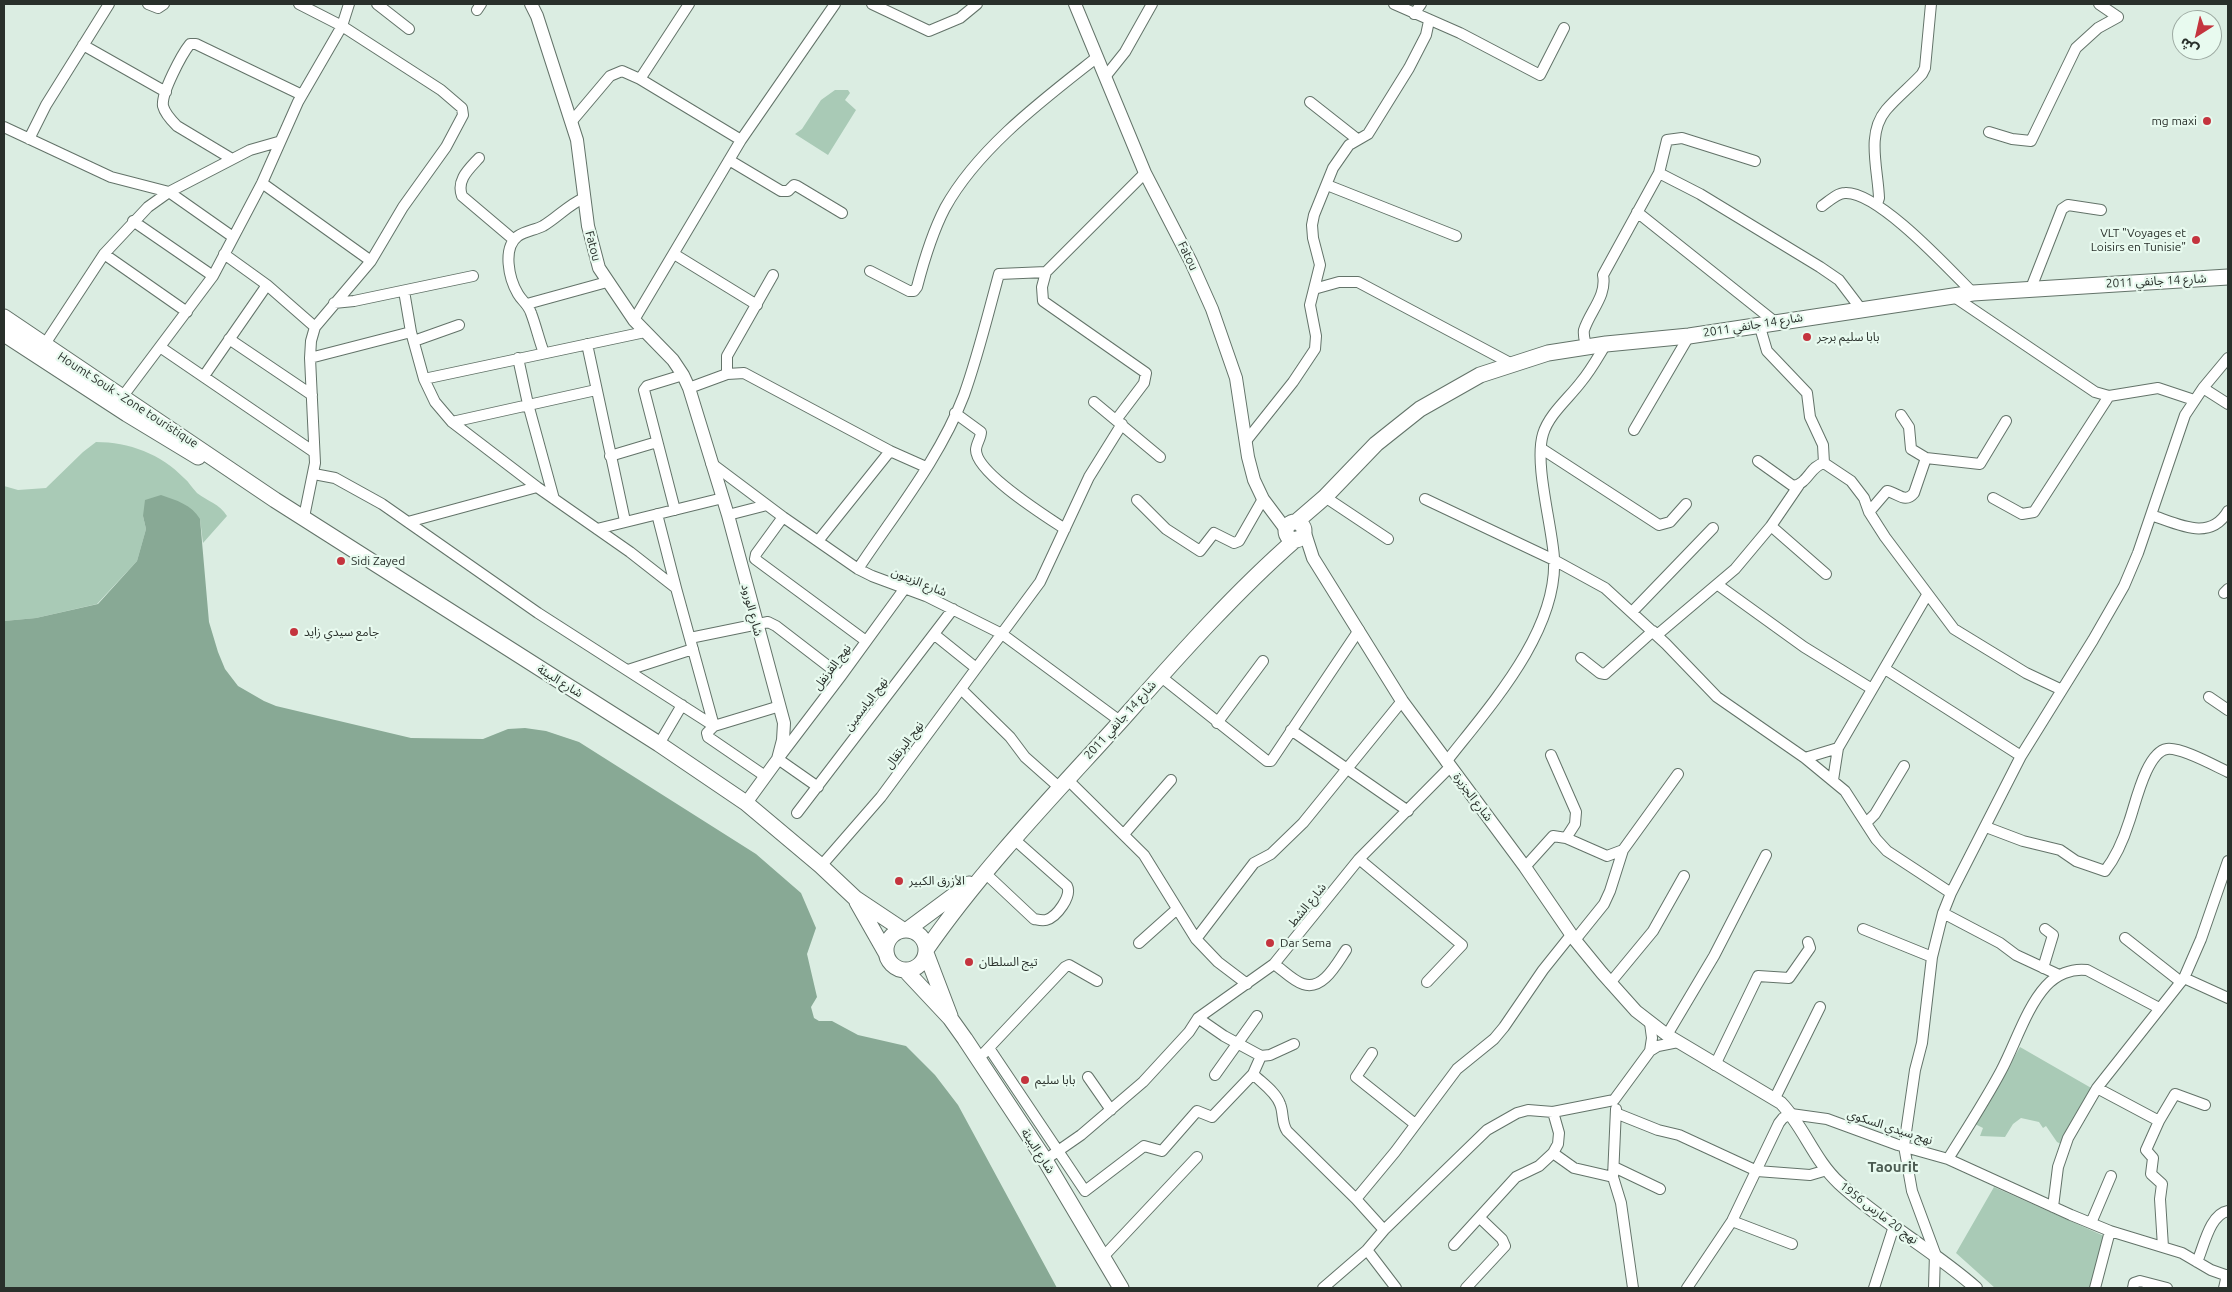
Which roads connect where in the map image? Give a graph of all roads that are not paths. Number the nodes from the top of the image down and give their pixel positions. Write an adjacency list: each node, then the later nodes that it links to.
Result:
1 (109, 4): 25 (street)
2 (148, 4): 3 (street)
3 (164, 4)
4 (299, 4): 21 (street)
5 (342, 4): 21 (street)
6 (349, 4): 21 (street)
7 (377, 4): 24 (street)
8 (531, 4): 32 (street, Fatou)
9 (689, 4): 28 (street)
10 (835, 4): 37 (street)
11 (872, 4): 19 (street)
12 (977, 4): 19 (street)
13 (1075, 4): 26 (street, Fatou)
14 (1152, 4): 27 (street)
15 (1394, 4): 20 (street)
16 (1421, 4): 20 (street)
17 (1930, 4): 49 (street)
18 (2099, 4): 34 (street)
19 (885, 7)
20 (1414, 14): 22 (street)
21 (344, 21): 30 (street); 61 (street)
22 (1429, 21): 23 (street); 36 (street)
23 (1564, 28)
24 (409, 29)
25 (83, 45): 29 (street); 35 (street)
26 (1096, 58): 27 (street, Fatou); 62 (street)
27 (1105, 76): 43 (street, Fatou)
28 (640, 79): 32 (street); 37 (street)
29 (166, 92): 30 (street); 40 (street)
30 (302, 95): 38 (street)
31 (1310, 102): 36 (street)
32 (572, 121): 48 (street, Fatou)
33 (4, 127): 35 (street)
34 (1989, 132)
35 (29, 139): 47 (street)
36 (1357, 139): 46 (street)
37 (741, 140): 41 (street)
38 (278, 142): 40 (street); 45 (street)
39 (479, 158): 57 (street)
40 (232, 159): 47 (street)
41 (729, 160): 53 (street); 60 (street)
42 (1755, 161): 44 (street)
43 (1145, 173): 63 (street); 121 (street, Fatou)
44 (1659, 173): 52 (street); 78 (street)
45 (262, 183): 56 (street); 61 (street)
46 (1327, 186): 55 (street); 71 (street)
47 (169, 192): 54 (street); 56 (street)
48 (584, 198): 57 (street); 68 (street, Fatou)
49 (1877, 204): 50 (street); 73 (street)
50 (1822, 206)
51 (2101, 210): 70 (street)
52 (1637, 212): 82 (street); 93 (street)
53 (842, 213)
54 (133, 221): 58 (street); 65 (street)
55 (1456, 236)
56 (233, 237): 59 (street)
57 (514, 240): 76 (street)
58 (104, 254): 79 (street); 95 (street)
59 (224, 254): 65 (street); 69 (street)
60 (674, 254): 77 (street); 81 (street)
61 (371, 261): 75 (street)
62 (870, 271)
63 (1046, 272): 115 (street); 119 (street, نهج البرتقال)
64 (773, 275): 77 (street)
65 (213, 276): 79 (street)
66 (473, 276): 72 (street)
67 (2228, 277): 70 (main road, شارع 14 جانفي 2011)
68 (607, 282): 76 (street); 81 (street, Fatou)
69 (267, 285): 85 (street); 90 (street)
70 (2031, 288): 73 (main road, شارع 14 جانفي 2011)
71 (1314, 289): 100 (street); 121 (street)
72 (404, 292): 75 (street); 88 (street)
73 (1973, 293): 74 (main road, شارع 14 جانفي 2011)
74 (1953, 296): 78 (main road, شارع 14 جانفي 2011); 110 (street)
75 (334, 303): 85 (street)
76 (527, 304): 96 (street)
77 (757, 305): 101 (street)
78 (1861, 308): 82 (main road, شارع 14 جانفي 2011)
79 (187, 312): 94 (street)
80 (4, 317): 95 (main road, Houmt Souk - Zone touristique)
81 (634, 320): 86 (street, Fatou)
82 (1775, 322): 83 (main road, شارع 14 جانفي 2011)
83 (1759, 324): 89 (main road, شارع 14 جانفي 2011); 131 (street)
84 (459, 325): 88 (street)
85 (314, 327): 97 (street)
86 (644, 332): 91 (street); 102 (street, Fatou)
87 (4, 334): 95 (main road)
88 (412, 336): 97 (street); 104 (street)
89 (1689, 336): 92 (main road, شارع 14 جانفي 2011); 120 (street)
90 (229, 338): 103 (street); 108 (street)
91 (587, 344): 96 (street); 107 (street)
92 (1606, 344): 93 (main road, شارع 14 جانفي 2011); 123 (street, شارع الشط)
93 (1586, 346): 100 (main road, شارع 14 جانفي 2011)
94 (160, 347): 103 (street); 109 (street)
95 (40, 351): 109 (main road, Houmt Souk - Zone touristique); 134 (main road)
96 (544, 353): 98 (street)
97 (310, 358): 108 (street)
98 (518, 358): 104 (street); 113 (street)
99 (2228, 358): 106 (street)
100 (1512, 364): 137 (main road, شارع 14 جانفي 2011)
101 (727, 374): 105 (street); 124 (street)
102 (683, 375): 105 (street, Fatou); 122 (street)
103 (204, 376): 125 (street)
104 (424, 379): 118 (street)
105 (689, 388): 130 (street, Fatou)
106 (2203, 388): 111 (street); 114 (street)
107 (596, 390): 113 (street); 126 (street)
108 (312, 395): 125 (street)
109 (122, 396): 134 (main road, Houmt Souk - Zone touristique)
110 (2108, 396): 111 (street); 139 (street)
111 (2194, 400): 151 (street)
112 (1094, 402): 119 (street)
113 (528, 404): 118 (street); 140 (street)
114 (2228, 404)
115 (955, 413): 132 (street); 159 (street)
116 (1901, 415): 128 (street)
117 (2006, 421): 128 (street)
118 (452, 422): 136 (street)
119 (1119, 422): 127 (street); 159 (street, نهج البرتقال)
120 (1634, 430)
121 (1246, 441): 141 (street, Fatou)
122 (657, 442): 126 (street); 146 (street)
123 (1542, 449): 144 (street); 163 (street, شارع الشط)
124 (890, 451): 132 (street); 162 (street)
125 (314, 452): 133 (street)
126 (610, 456): 154 (street)
127 (1160, 457)
128 (1926, 458): 148 (street)
129 (1758, 461): 135 (street)
130 (710, 462): 138 (street, شارع الورود); 145 (street, شارع الزيتون)
131 (1824, 463): 135 (street); 148 (street)
132 (926, 467): 164 (street)
133 (314, 474): 152 (street); 155 (street)
134 (251, 483): 152 (main road, شارع البيئة)
135 (1799, 485): 156 (street)
136 (537, 487): 140 (street); 155 (street)
137 (1326, 497): 160 (main road, شارع 14 جانفي 2011); 161 (street)
138 (722, 498): 146 (street); 150 (street, شارع الورود)
139 (1993, 498)
140 (554, 499): 158 (street)
141 (1263, 499): 143 (street); 160 (street, Fatou)
142 (1425, 499): 163 (street)
143 (1137, 500)
144 (1686, 504)
145 (767, 505): 150 (street); 153 (street, شارع الزيتون)
146 (675, 510): 149 (street)
147 (2228, 511): 151 (street)
148 (1869, 512): 169 (street)
149 (657, 514): 154 (street); 167 (street)
150 (728, 515): 172 (street, شارع الورود)
151 (2151, 515): 189 (street)
152 (304, 517): 199 (main road, شارع البيئة)
153 (783, 517): 162 (street, شارع الزيتون); 178 (street)
154 (626, 521): 158 (street)
155 (408, 522): 184 (street)
156 (1771, 526): 165 (street); 166 (street)
157 (1713, 528): 171 (street)
158 (597, 529): 167 (street)
159 (1065, 529): 175 (street, نهج البرتقال)
160 (1295, 531): 173 (street, شارع الجزيرة); 186 (main road, شارع 14 جانفي 2011)
161 (1388, 538)
162 (818, 540): 164 (street, شارع الزيتون)
163 (1554, 560): 171 (street); 205 (street, شارع الشط)
164 (858, 569): 168 (street, شارع الزيتون)
165 (1826, 574)
166 (1718, 585): 174 (street); 188 (street)
167 (676, 588): 177 (street)
168 (905, 588): 170 (street, شارع الزيتون); 178 (street, نهج القرنفل)
169 (1927, 595): 183 (street); 189 (street)
170 (953, 609): 175 (street, شارع الزيتون); 176 (street, نهج الياسمين)
171 (1632, 612): 174 (street)
172 (755, 623): 177 (street); 185 (street); 193 (street, شارع الورود)
173 (1359, 630): 191 (street, شارع الجزيرة); 198 (street)
174 (1655, 633): 180 (street); 203 (street)
175 (1002, 634): 182 (street, نهج البرتقال); 195 (street, شارع الزيتون)
176 (935, 635): 182 (street); 214 (street, نهج الياسمين)
177 (690, 638): 179 (street)
178 (866, 641): 185 (street, نهج القرنفل)
179 (693, 649): 184 (street); 197 (street)
180 (1581, 658)
181 (1263, 661): 196 (street)
182 (976, 668): 187 (street, نهج البرتقال)
183 (1885, 669): 188 (street); 202 (street)
184 (628, 670): 192 (street)
185 (841, 676): 204 (street, نهج القرنفل)
186 (1160, 676): 195 (main road, شارع 14 جانفي 2011); 196 (street)
187 (961, 689): 213 (street); 227 (street, نهج البرتقال)
188 (1872, 690): 200 (street)
189 (2062, 690): 202 (street)
190 (2209, 697): 194 (street)
191 (1402, 701): 205 (street, شارع الجزيرة); 207 (street)
192 (682, 705): 197 (street); 199 (street)
193 (780, 706): 197 (street); 204 (street, شارع الورود)
194 (2228, 710)
195 (1120, 721): 213 (main road, شارع 14 جانفي 2011)
196 (1217, 723): 198 (street)
197 (714, 726): 210 (street)
198 (1291, 730): 207 (street)
199 (659, 744): 215 (main road, شارع البيئة)
200 (1838, 748): 203 (street); 212 (street)
201 (1551, 755): 221 (street)
202 (2021, 756): 219 (street)
203 (1806, 758): 212 (street)
204 (778, 759): 210 (street); 214 (street)
205 (1448, 765): 216 (street, شارع الشط); 228 (street, شارع الجزيرة)
206 (1904, 766): 218 (street)
207 (1348, 768): 216 (street); 240 (street)
208 (2228, 772): 219 (street)
209 (1678, 774): 223 (street)
210 (765, 776): 215 (street)
211 (1171, 780): 220 (street)
212 (1833, 780): 218 (street)
213 (1064, 784): 220 (street); 222 (main road, شارع 14 جانفي 2011)
214 (818, 787): 217 (street, نهج الياسمين)
215 (746, 803): 227 (main road, شارع البيئة)
216 (1408, 811): 225 (street, شارع الشط)
217 (797, 812)
218 (1867, 822): 231 (street)
219 (1986, 827): 231 (street)
220 (1124, 834): 233 (street)
221 (1566, 838): 223 (street); 228 (street)
222 (1015, 840): 229 (main road, شارع 14 جانفي 2011); 229 (street)
223 (1623, 850): 238 (street)
224 (1766, 855): 263 (street)
225 (1360, 859): 247 (street, شارع الشط); 253 (street)
226 (2228, 861): 251 (street)
227 (821, 866): 232 (main road, شارع البيئة)
228 (1525, 867): 238 (street, شارع الجزيرة)
229 (985, 873): 237 (main road, شارع 14 جانفي 2011); 244 (main road, شارع 14 جانفي 2011)
230 (1684, 876): 254 (street)
231 (1950, 893): 234 (street)
232 (855, 898): 237 (main road, شارع البيئة); 245 (main road, شارع البيئة)
233 (1177, 909): 240 (street); 242 (street)
234 (1943, 913): 246 (street); 248 (street)
235 (2045, 928): 248 (street)
236 (1863, 929): 246 (street)
237 (905, 930): 244 (main road); 245 (main road)
238 (1573, 938): 254 (street, شارع الجزيرة); 285 (street)
239 (2125, 938): 251 (street)
240 (1196, 939): 255 (street)
241 (1808, 942): 272 (street)
242 (1139, 944)
243 (1346, 950): 247 (street)
244 (926, 952): 249 (main road); 260 (main road, شارع البيئة)
245 (886, 953): 249 (main road)
246 (1932, 957): 286 (street)
247 (1274, 964): 255 (street, شارع الشط)
248 (2043, 968): 250 (street)
249 (905, 970): 260 (main road, شارع البيئة)
250 (2059, 975): 258 (street); 290 (street)
251 (2183, 980): 256 (street); 258 (street)
252 (1096, 981): 267 (street)
253 (1427, 982)
254 (1610, 983): 262 (street, شارع الجزيرة)
255 (1248, 984): 261 (street, شارع الشط)
256 (2228, 998)
257 (1820, 1008): 277 (street)
258 (2158, 1008): 276 (street)
259 (1257, 1016): 265 (street)
260 (950, 1018): 271 (main road, شارع البيئة)
261 (1198, 1018): 265 (street); 280 (street, شارع الشط)
262 (1650, 1023): 263 (street, نهج 20 مارس 1956); 268 (street)
263 (1667, 1035): 264 (street, نهج 20 مارس 1956)
264 (1678, 1042): 268 (street); 272 (street, نهج 20 مارس 1956)
265 (1237, 1043): 270 (street); 274 (street)
266 (1294, 1044): 270 (street)
267 (988, 1048): 271 (street); 287 (street)
268 (1650, 1051): 278 (street)
269 (1372, 1052): 285 (street)
270 (1261, 1056): 273 (street)
271 (978, 1059): 291 (main road, شارع البيئة)
272 (1715, 1065): 277 (street, نهج 20 مارس 1956)
273 (1253, 1074): 287 (street); 297 (street)
274 (1215, 1075)
275 (1088, 1077): 280 (street)
276 (2097, 1088): 284 (street); 298 (street)
277 (1775, 1098): 283 (street, نهج 20 مارس 1956)
278 (1614, 1100): 281 (street); 282 (street)
279 (2205, 1105): 284 (street)
280 (1111, 1110): 287 (street, شارع الشط)
281 (1554, 1112): 288 (street); 304 (street)
282 (1618, 1114): 293 (street); 294 (street)
283 (1791, 1114): 286 (street, نهج سيدي السكوي); 292 (street, نهج 20 مارس 1956); 293 (street)
284 (2159, 1121): 308 (street)
285 (1415, 1124): 297 (street)
286 (1904, 1146): 290 (street, نهج سيدي السكوي); 310 (street)
287 (1057, 1151): 291 (street, شارع الشط)
288 (1553, 1153): 294 (street); 300 (street)
289 (1197, 1157): 311 (street)
290 (1948, 1159): 298 (street, نهج سيدي السكوي)
291 (1045, 1160): 311 (main road, شارع البيئة)
292 (1827, 1170): 293 (street); 303 (street, نهج 20 مارس 1956)
293 (1757, 1171): 301 (street)
294 (1614, 1172): 296 (street); 318 (street)
295 (2111, 1176): 302 (street)
296 (1660, 1189)
297 (1356, 1198): 304 (street)
298 (2053, 1207): 302 (street, نهج سيدي السكوي)
299 (2228, 1211): 312 (street)
300 (1480, 1218): 307 (street); 317 (street)
301 (1732, 1221): 306 (street); 319 (street)
302 (2091, 1223): 305 (street, نهج سيدي السكوي)
303 (1894, 1226): 310 (street, نهج 20 مارس 1956); 320 (street)
304 (1384, 1230): 309 (street)
305 (2110, 1231): 308 (street, نهج سيدي السكوي); 323 (street)
306 (1792, 1244)
307 (1454, 1245)
308 (2163, 1246): 312 (street, نهج سيدي السكوي)
309 (1366, 1250): 315 (street); 316 (street)
310 (1935, 1254): 321 (street); 322 (street, نهج 20 مارس 1956)
311 (1103, 1257): 314 (main road, شارع البيئة)
312 (2197, 1262): 313 (street, نهج سيدي السكوي)
313 (2227, 1275): 326 (street)
314 (1121, 1288)
315 (1323, 1288)
316 (1396, 1288)
317 (1466, 1288)
318 (1633, 1288)
319 (1687, 1288)
320 (1874, 1288)
321 (1934, 1288)
322 (1976, 1288)
323 (2095, 1288)
324 (2133, 1288): 325 (street)
325 (2167, 1288)
326 (2224, 1288)

